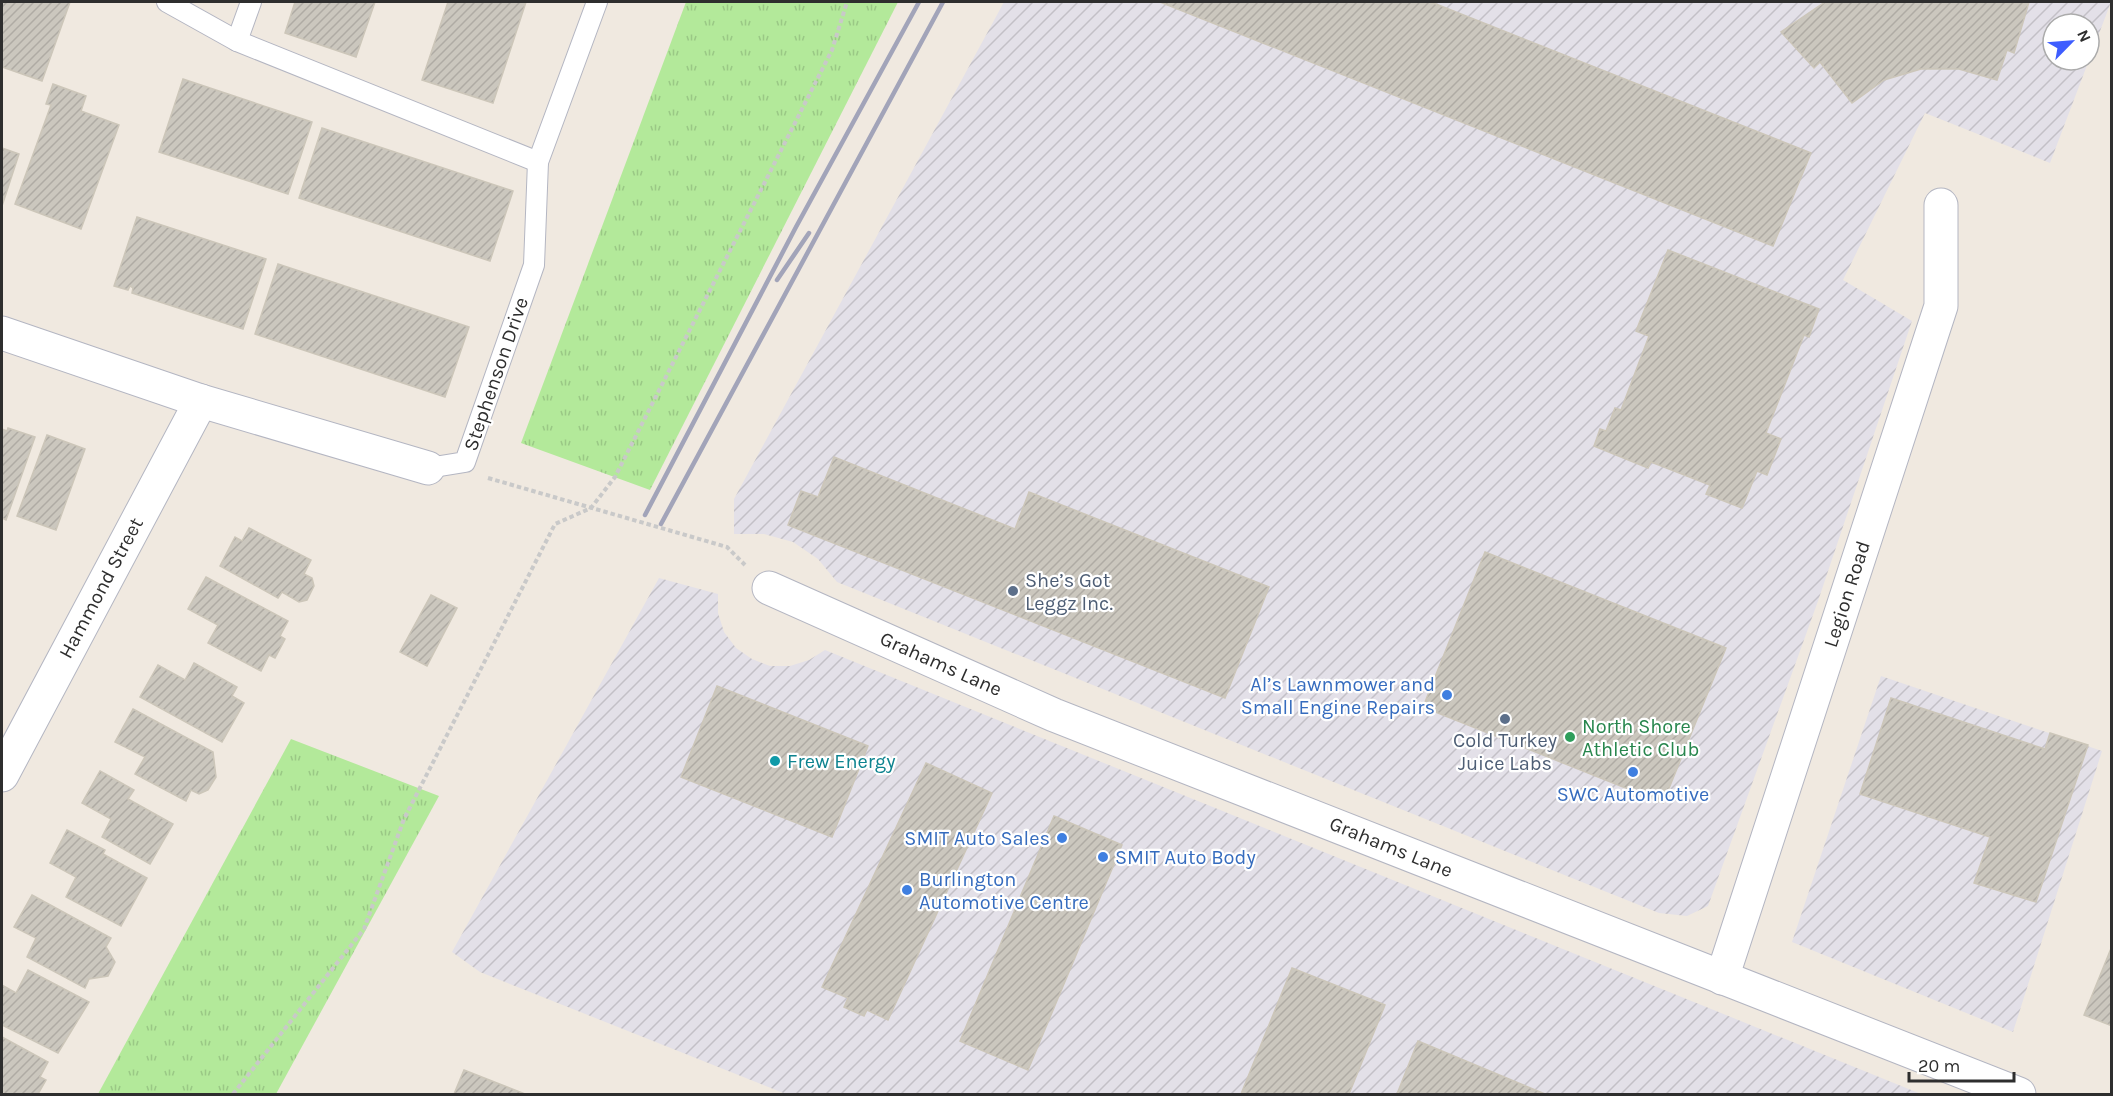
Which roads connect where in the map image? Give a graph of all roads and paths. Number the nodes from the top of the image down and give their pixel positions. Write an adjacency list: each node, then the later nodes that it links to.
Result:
1 (167, 2): 5 (lane)
2 (251, 2): 5 (lane)
3 (597, 2): 6 (lane)
4 (847, 2): 12 (path)
5 (237, 41): 6 (lane)
6 (538, 162): 10 (lane, Stephenson Drive)
7 (1941, 205): 15 (street, Legion Road)
8 (2, 333): 9 (street, Stephenson Drive)
9 (201, 401): 10 (street, Stephenson Drive); 14 (street, Hammond Street)
10 (428, 468)
11 (486, 478): 12 (path)
12 (591, 508): 13 (path); 16 (path)
13 (769, 588): 15 (street, Grahams Lane)
14 (2, 775)
15 (1722, 978): 17 (street, Grahams Lane)
16 (233, 1095)
17 (2019, 1095)

